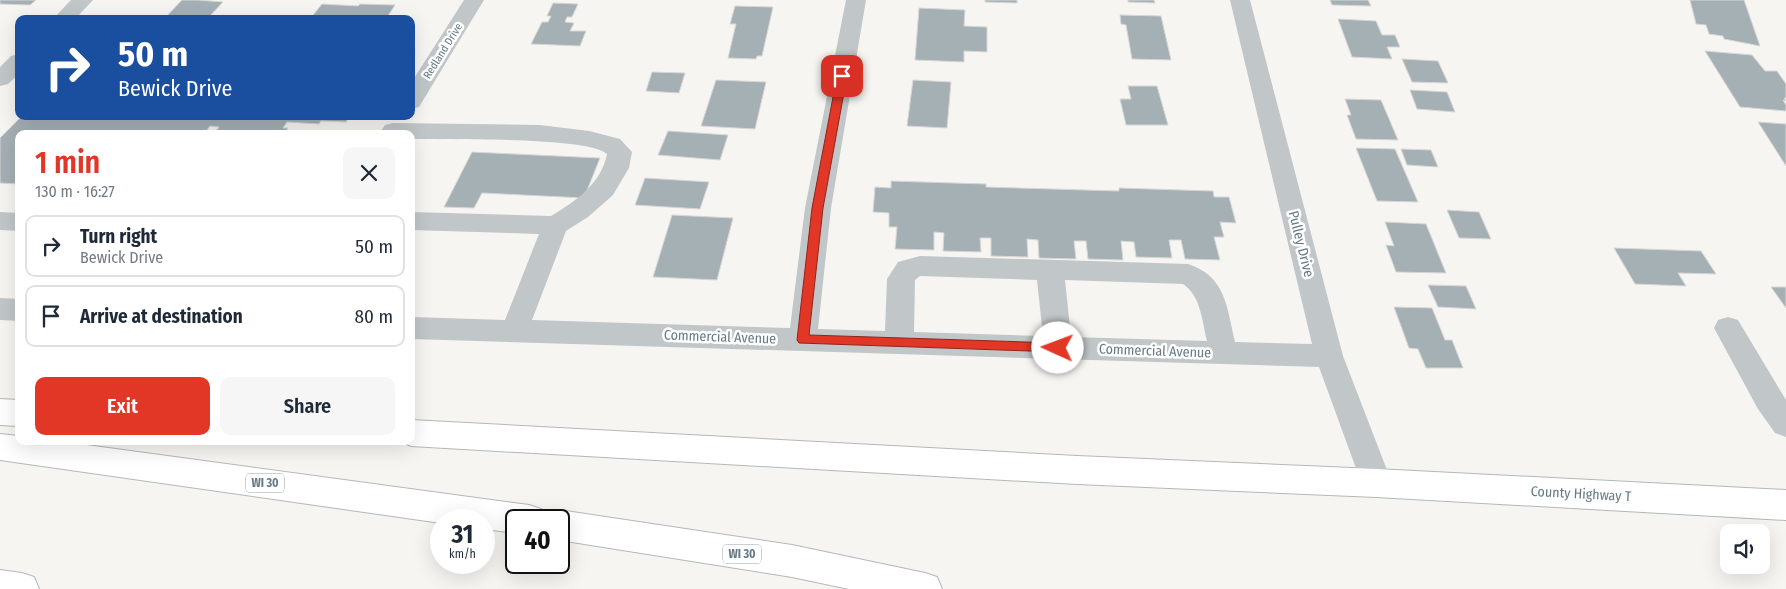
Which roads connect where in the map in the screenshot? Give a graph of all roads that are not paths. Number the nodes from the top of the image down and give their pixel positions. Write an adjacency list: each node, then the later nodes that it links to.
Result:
1 (83, 0): 5 (street)
2 (474, 0): 8 (street, Redland Drive)
3 (856, 0): 20 (street)
4 (1240, 0): 24 (street, Pulley Drive)
5 (67, 15)
6 (15, 65): 7 (street)
7 (0, 79)
8 (415, 96)
9 (396, 127): 13 (street)
10 (0, 221): 12 (street)
11 (415, 221): 13 (street)
12 (15, 222)
13 (555, 225): 19 (street)
14 (1050, 270): 21 (street); 22 (street); 23 (street)
15 (0, 309): 16 (street)
16 (15, 310)
17 (415, 328): 19 (street, Commercial Avenue)
18 (1728, 328): 27 (street)
19 (514, 332): 20 (street, Commercial Avenue)
20 (803, 340): 21 (street, Commercial Avenue)
21 (900, 343): 22 (street, Commercial Avenue)
22 (1058, 348): 23 (street, Commercial Avenue)
23 (1224, 353): 24 (street, Commercial Avenue)
24 (1330, 356): 30 (street, Pulley Drive)
25 (0, 412): 26 (main road)
26 (15, 413)
27 (1786, 424)
28 (415, 433): 30 (main road, County Highway T)
29 (0, 447): 32 (main road, WI 30)
30 (1376, 483): 31 (main road, County Highway T)
31 (1786, 505)
32 (505, 517)
33 (570, 527): 36 (main road, WI 30)
34 (0, 586): 35 (main road)
35 (22, 589)
36 (925, 589)

